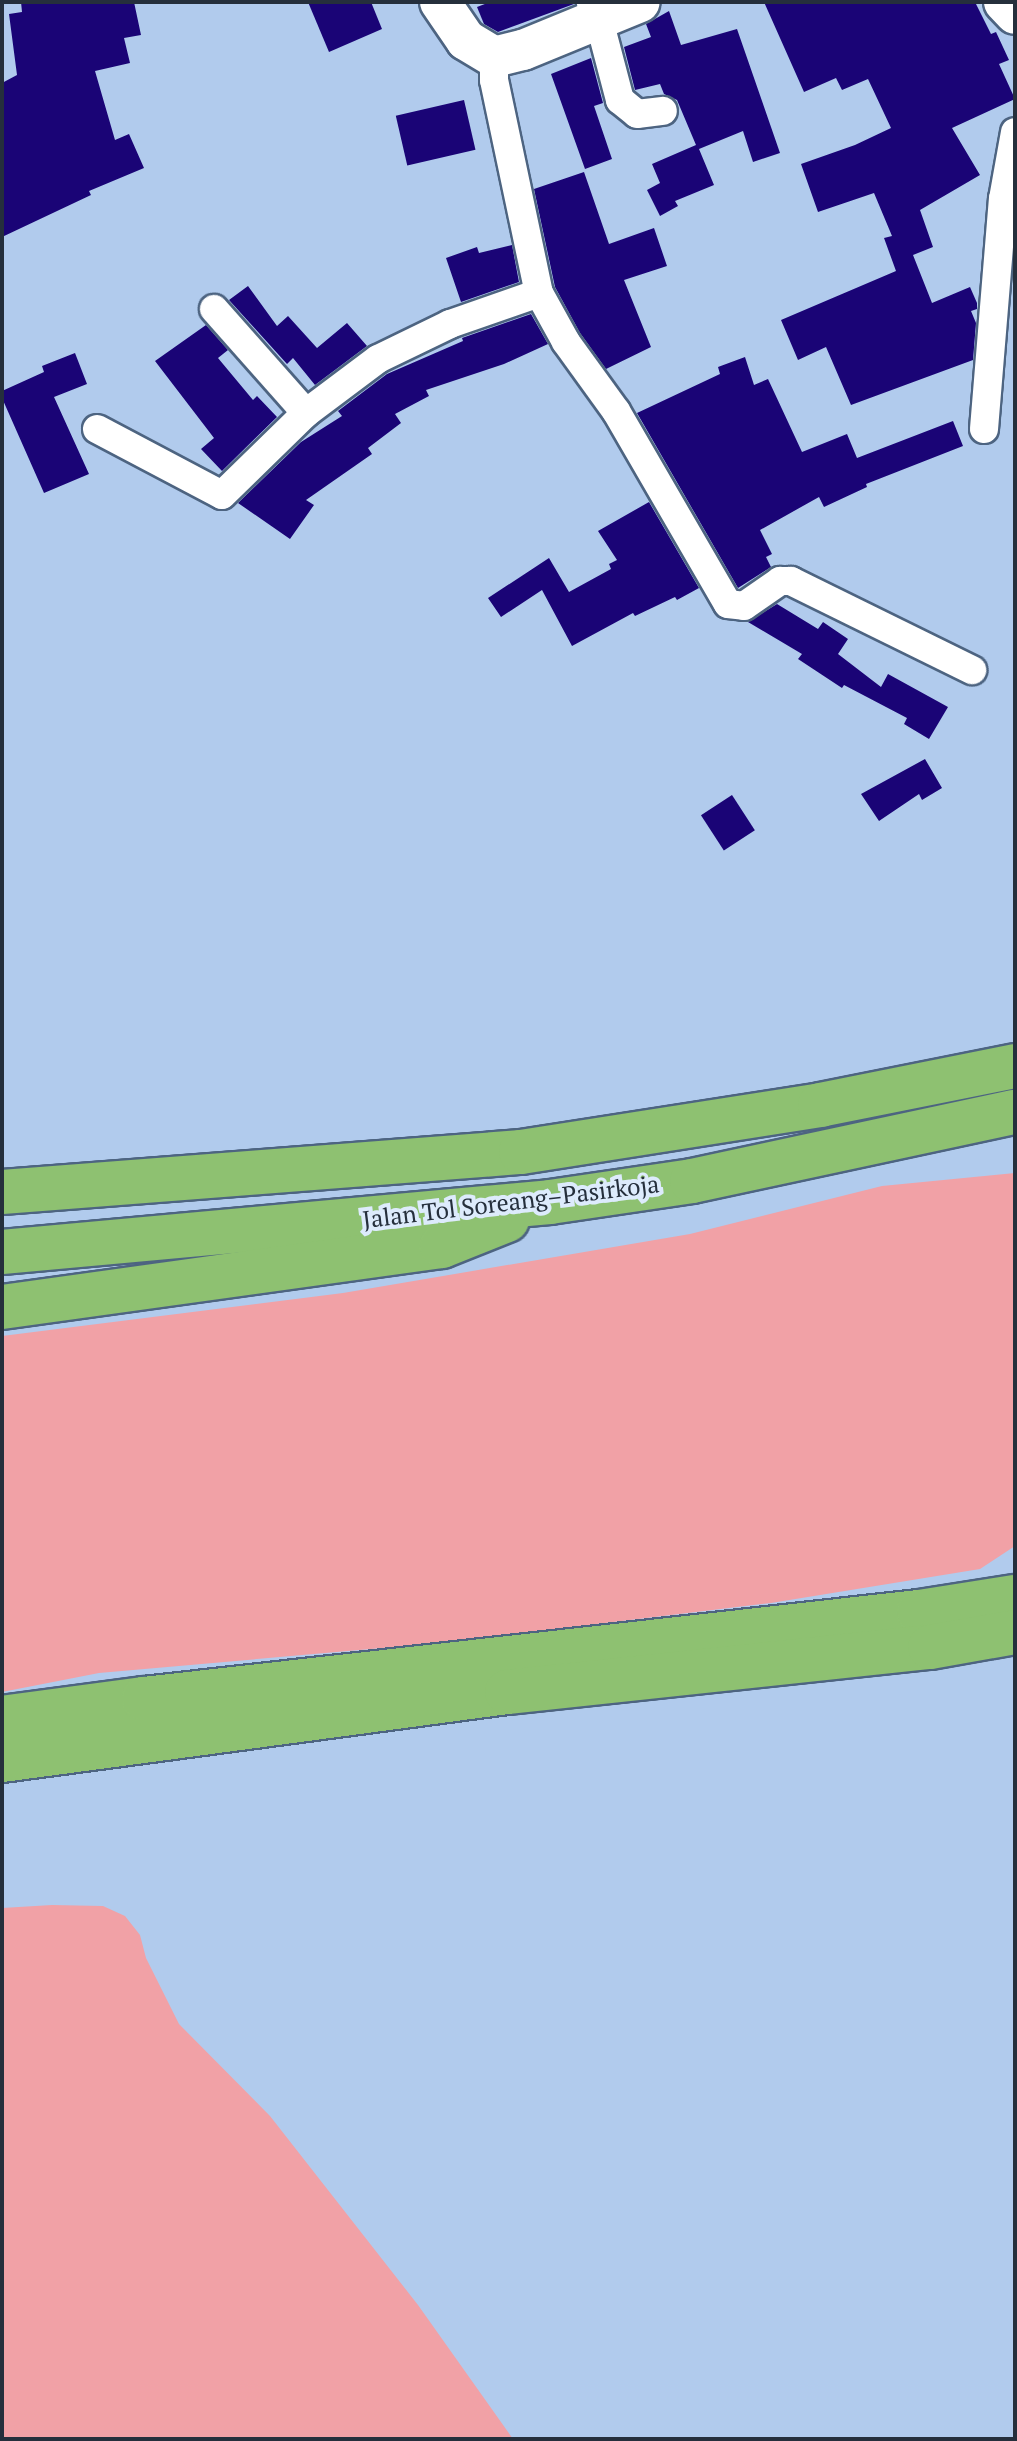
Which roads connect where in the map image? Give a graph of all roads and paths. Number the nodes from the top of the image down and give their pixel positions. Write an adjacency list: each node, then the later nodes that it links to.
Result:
1 (440, 2): 6 (street)
2 (640, 2): 4 (street)
3 (1004, 2): 5 (street)
4 (595, 11): 6 (street); 7 (street)
5 (1015, 14)
6 (494, 57): 9 (street)
7 (663, 111)
8 (1015, 132): 13 (street)
9 (539, 293): 11 (street); 14 (street)
10 (214, 309): 11 (street)
11 (306, 413): 12 (street)
12 (97, 429)
13 (984, 429)
14 (972, 670)
15 (1015, 1066): 17 (highway, Jalan Tol Soreang–Pasirkoja)
16 (1015, 1112): 18 (highway, Jalan Tol Soreang–Pasirkoja)
17 (2, 1192)
18 (550, 1202): 19 (highway, Jalan Tol Soreang–Pasirkoja); 20 (highway)
19 (2, 1252)
20 (2, 1307)
21 (1015, 1582): 23 (highway)
22 (1015, 1597): 23 (highway)
23 (924, 1630): 24 (highway); 25 (highway); 26 (highway); 27 (highway)
24 (1015, 1632)
25 (1015, 1646)
26 (2, 1718)
27 (2, 1760)

